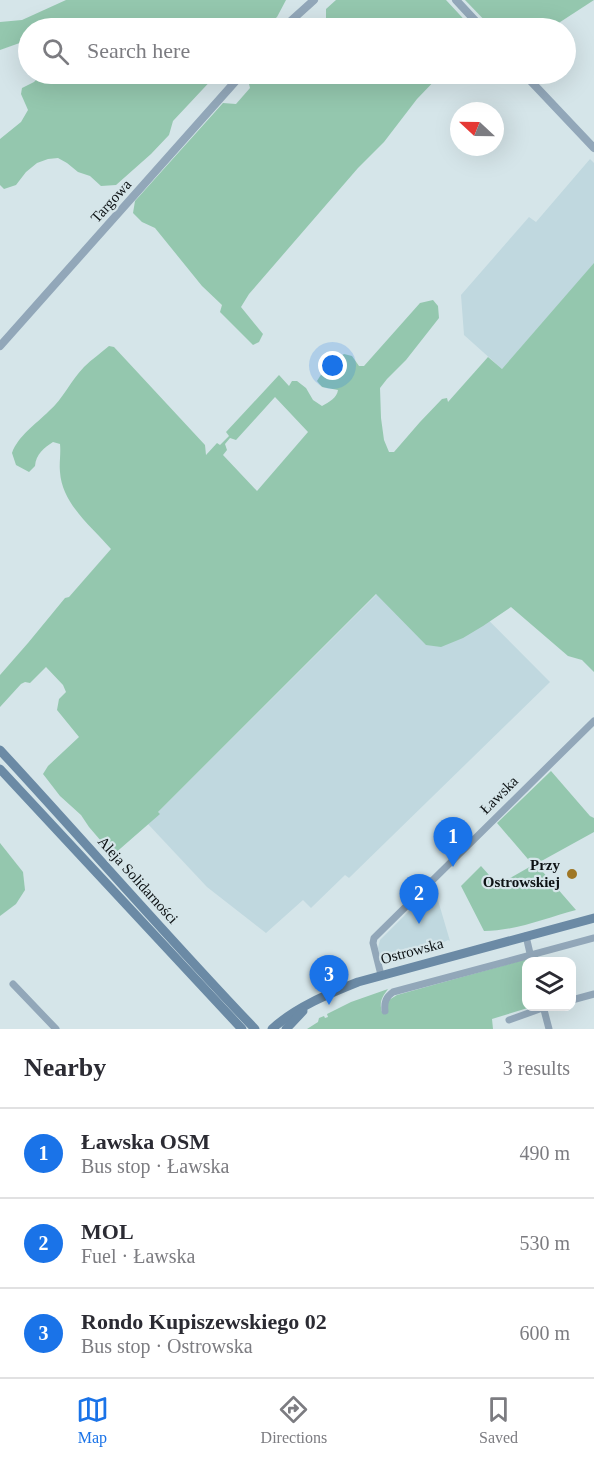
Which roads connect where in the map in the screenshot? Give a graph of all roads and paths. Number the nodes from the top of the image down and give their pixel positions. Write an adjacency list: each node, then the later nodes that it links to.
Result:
1 (314, 0): 3 (street)
2 (456, 0): 4 (street)
3 (294, 18)
4 (473, 18)
5 (233, 84): 8 (street, Targowa)
6 (533, 84): 7 (street)
7 (594, 148)
8 (0, 346)
9 (594, 721): 18 (street, Ławska)
10 (0, 750): 29 (main road, Aleja Solidarności)
11 (0, 769): 28 (main road, Aleja Solidarności)
12 (594, 918): 13 (main road, Ostrowska)
13 (526, 936): 15 (street); 18 (main road, Ostrowska)
14 (594, 938): 16 (street)
15 (532, 957)
16 (535, 957)
17 (522, 960): 23 (street)
18 (381, 975): 22 (main road, Ostrowska)
19 (13, 984): 27 (street)
20 (594, 994): 21 (street)
21 (576, 999)
22 (308, 1005): 30 (main road, Ostrowska); 31 (main road, Ostrowska)
23 (385, 1011)
24 (534, 1011): 26 (street)
25 (546, 1011): 32 (street)
26 (509, 1020)
27 (56, 1029)
28 (242, 1029)
29 (255, 1029)
30 (272, 1029)
31 (286, 1029)
32 (549, 1029)

